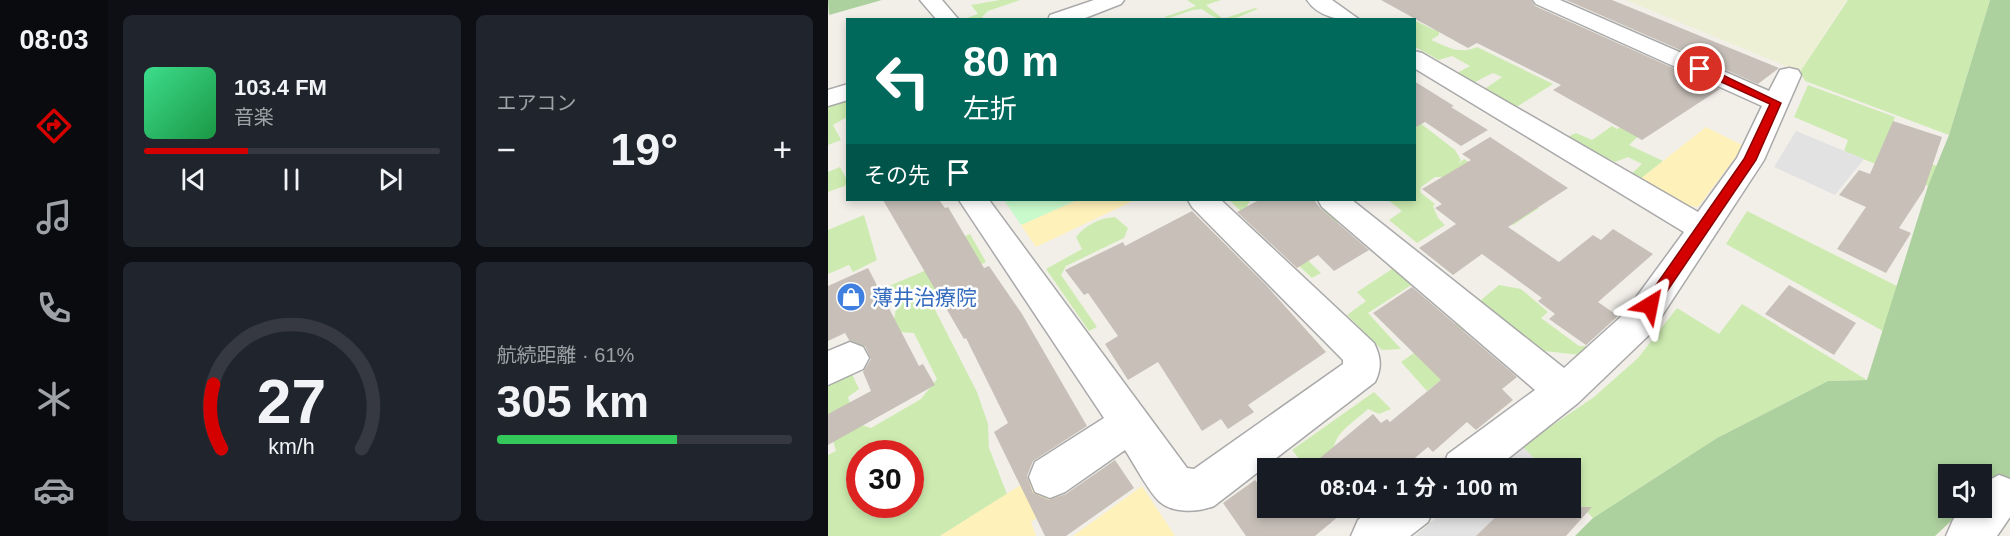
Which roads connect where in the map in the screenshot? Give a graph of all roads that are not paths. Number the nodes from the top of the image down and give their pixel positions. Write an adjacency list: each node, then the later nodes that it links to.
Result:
1 (930, 0): 5 (street)
2 (1317, 0): 8 (street)
3 (1543, 0): 13 (street)
4 (1107, 3): 6 (street); 7 (street)
5 (947, 18)
6 (1064, 18)
7 (1116, 18)
8 (1347, 18)
9 (1416, 59): 17 (street)
10 (1789, 75): 13 (street)
11 (846, 93): 12 (street)
12 (828, 98)
13 (1776, 103): 17 (street)
14 (975, 201): 19 (street)
15 (1204, 201): 19 (street)
16 (1334, 201): 18 (street)
17 (1703, 229): 18 (street)
18 (1564, 391): 20 (street)
19 (1130, 424): 21 (street)
20 (1476, 458)
21 (1050, 477)
22 (1999, 496): 25 (street)
23 (1398, 518): 24 (street)
24 (1374, 536)
25 (1969, 536)

